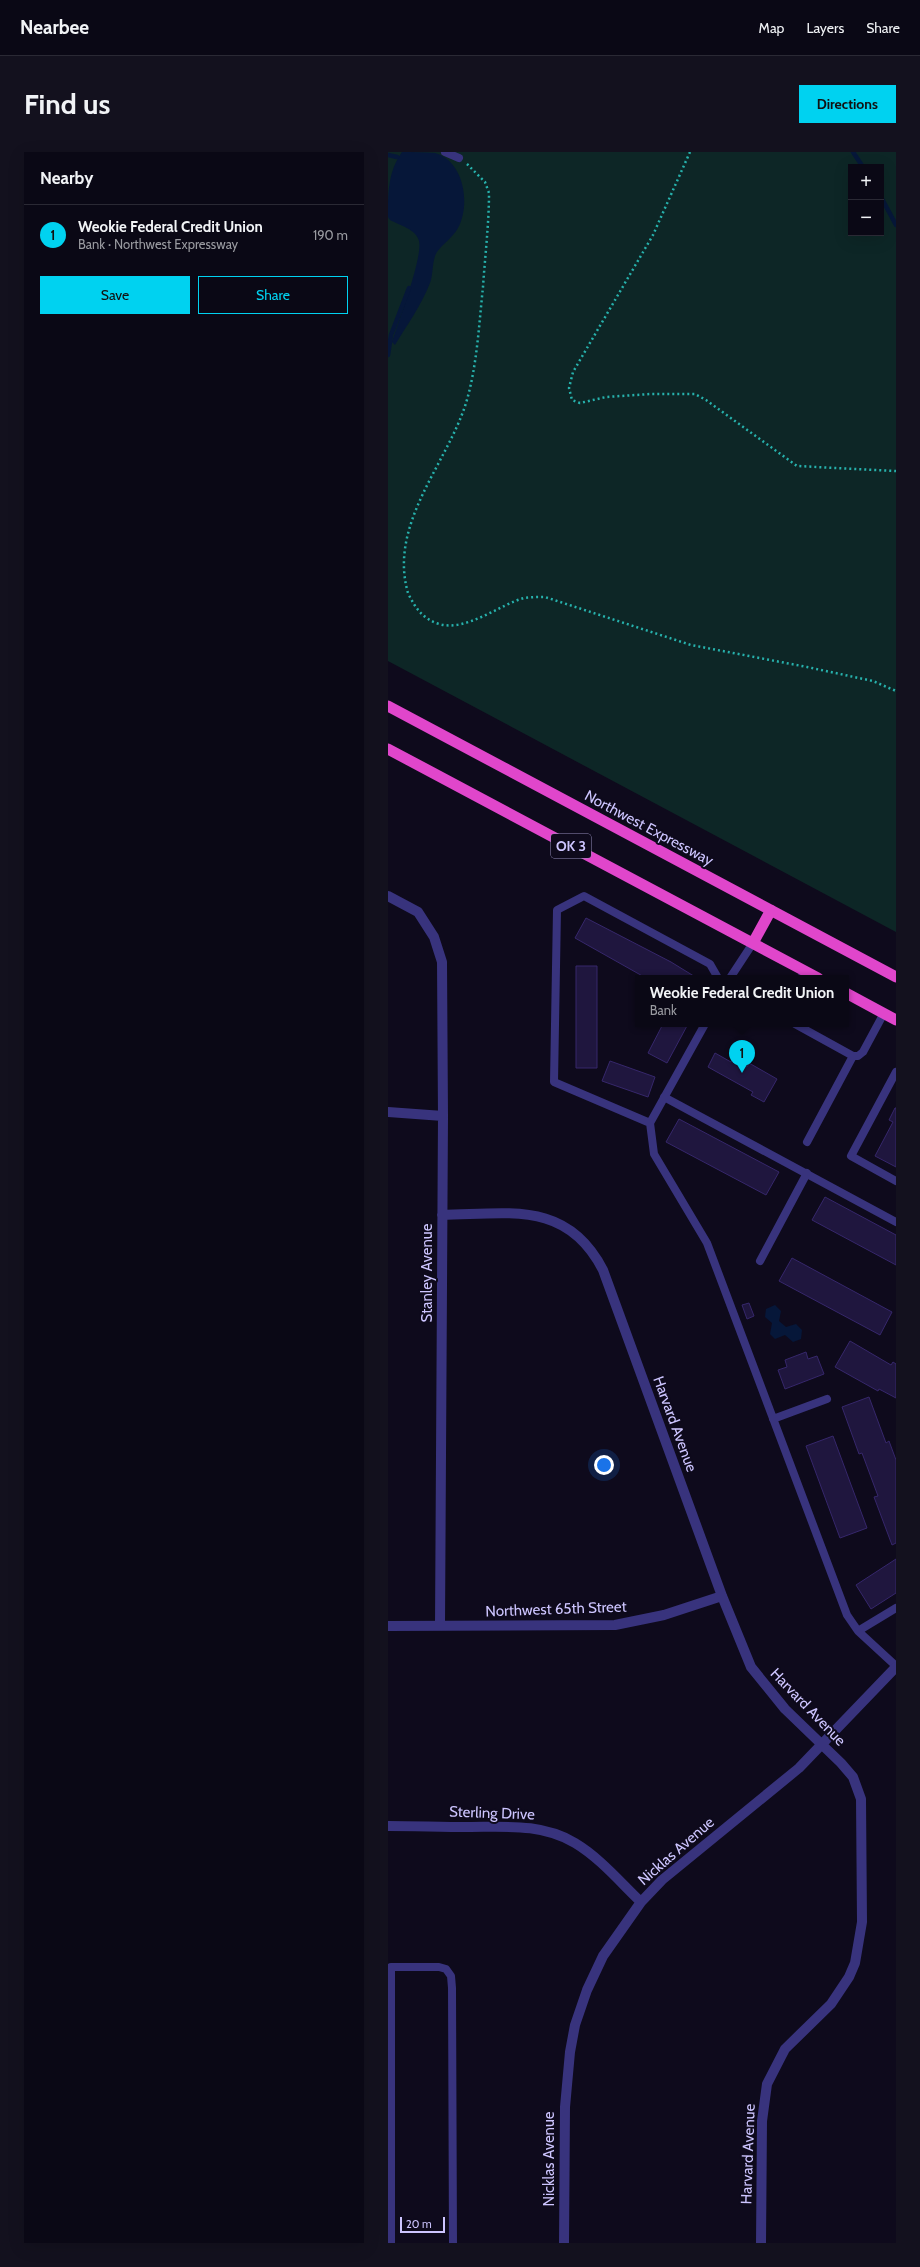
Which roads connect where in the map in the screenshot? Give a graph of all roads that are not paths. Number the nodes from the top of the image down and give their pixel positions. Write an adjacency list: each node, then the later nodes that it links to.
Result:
1 (446, 152): 2 (lane)
2 (459, 158)
3 (388, 706): 6 (highway, Northwest Expressway / OK 3)
4 (388, 749): 7 (highway, OK 3)
5 (388, 896): 21 (street, Stanley Avenue)
6 (771, 910): 7 (highway); 11 (highway, Northwest Expressway / OK 3)
7 (753, 943): 8 (highway, OK 3); 10 (lane)
8 (803, 974)
9 (716, 975): 22 (lane)
10 (732, 975)
11 (896, 977)
12 (849, 995): 13 (highway)
13 (884, 1013): 14 (highway); 17 (lane)
14 (896, 1020)
15 (702, 1027): 19 (lane)
16 (800, 1027): 17 (lane)
17 (853, 1056): 23 (lane)
18 (896, 1072): 25 (lane)
19 (664, 1097): 22 (lane); 24 (lane)
20 (388, 1112): 21 (street)
21 (443, 1116): 26 (street, Stanley Avenue)
22 (650, 1123): 30 (lane)
23 (807, 1142)
24 (807, 1174): 27 (lane); 28 (lane)
25 (896, 1181)
26 (442, 1215): 31 (street, Harvard Avenue); 34 (street, Stanley Avenue)
27 (896, 1222)
28 (760, 1261)
29 (828, 1399): 30 (lane)
30 (773, 1419): 35 (lane)
31 (722, 1596): 34 (street, Northwest 65th Street); 37 (street, Harvard Avenue)
32 (896, 1608): 35 (lane)
33 (388, 1626): 34 (street, Northwest 65th Street)
34 (440, 1626)
35 (858, 1631): 36 (lane)
36 (896, 1666): 37 (street, Nicklas Avenue)
37 (822, 1744): 39 (street, Nicklas Avenue); 44 (street, Harvard Avenue)
38 (388, 1826): 39 (street, Sterling Drive)
39 (641, 1902): 43 (street, Nicklas Avenue)
40 (390, 1967): 41 (lane); 42 (lane)
41 (392, 2243)
42 (453, 2243)
43 (564, 2243)
44 (761, 2243)

